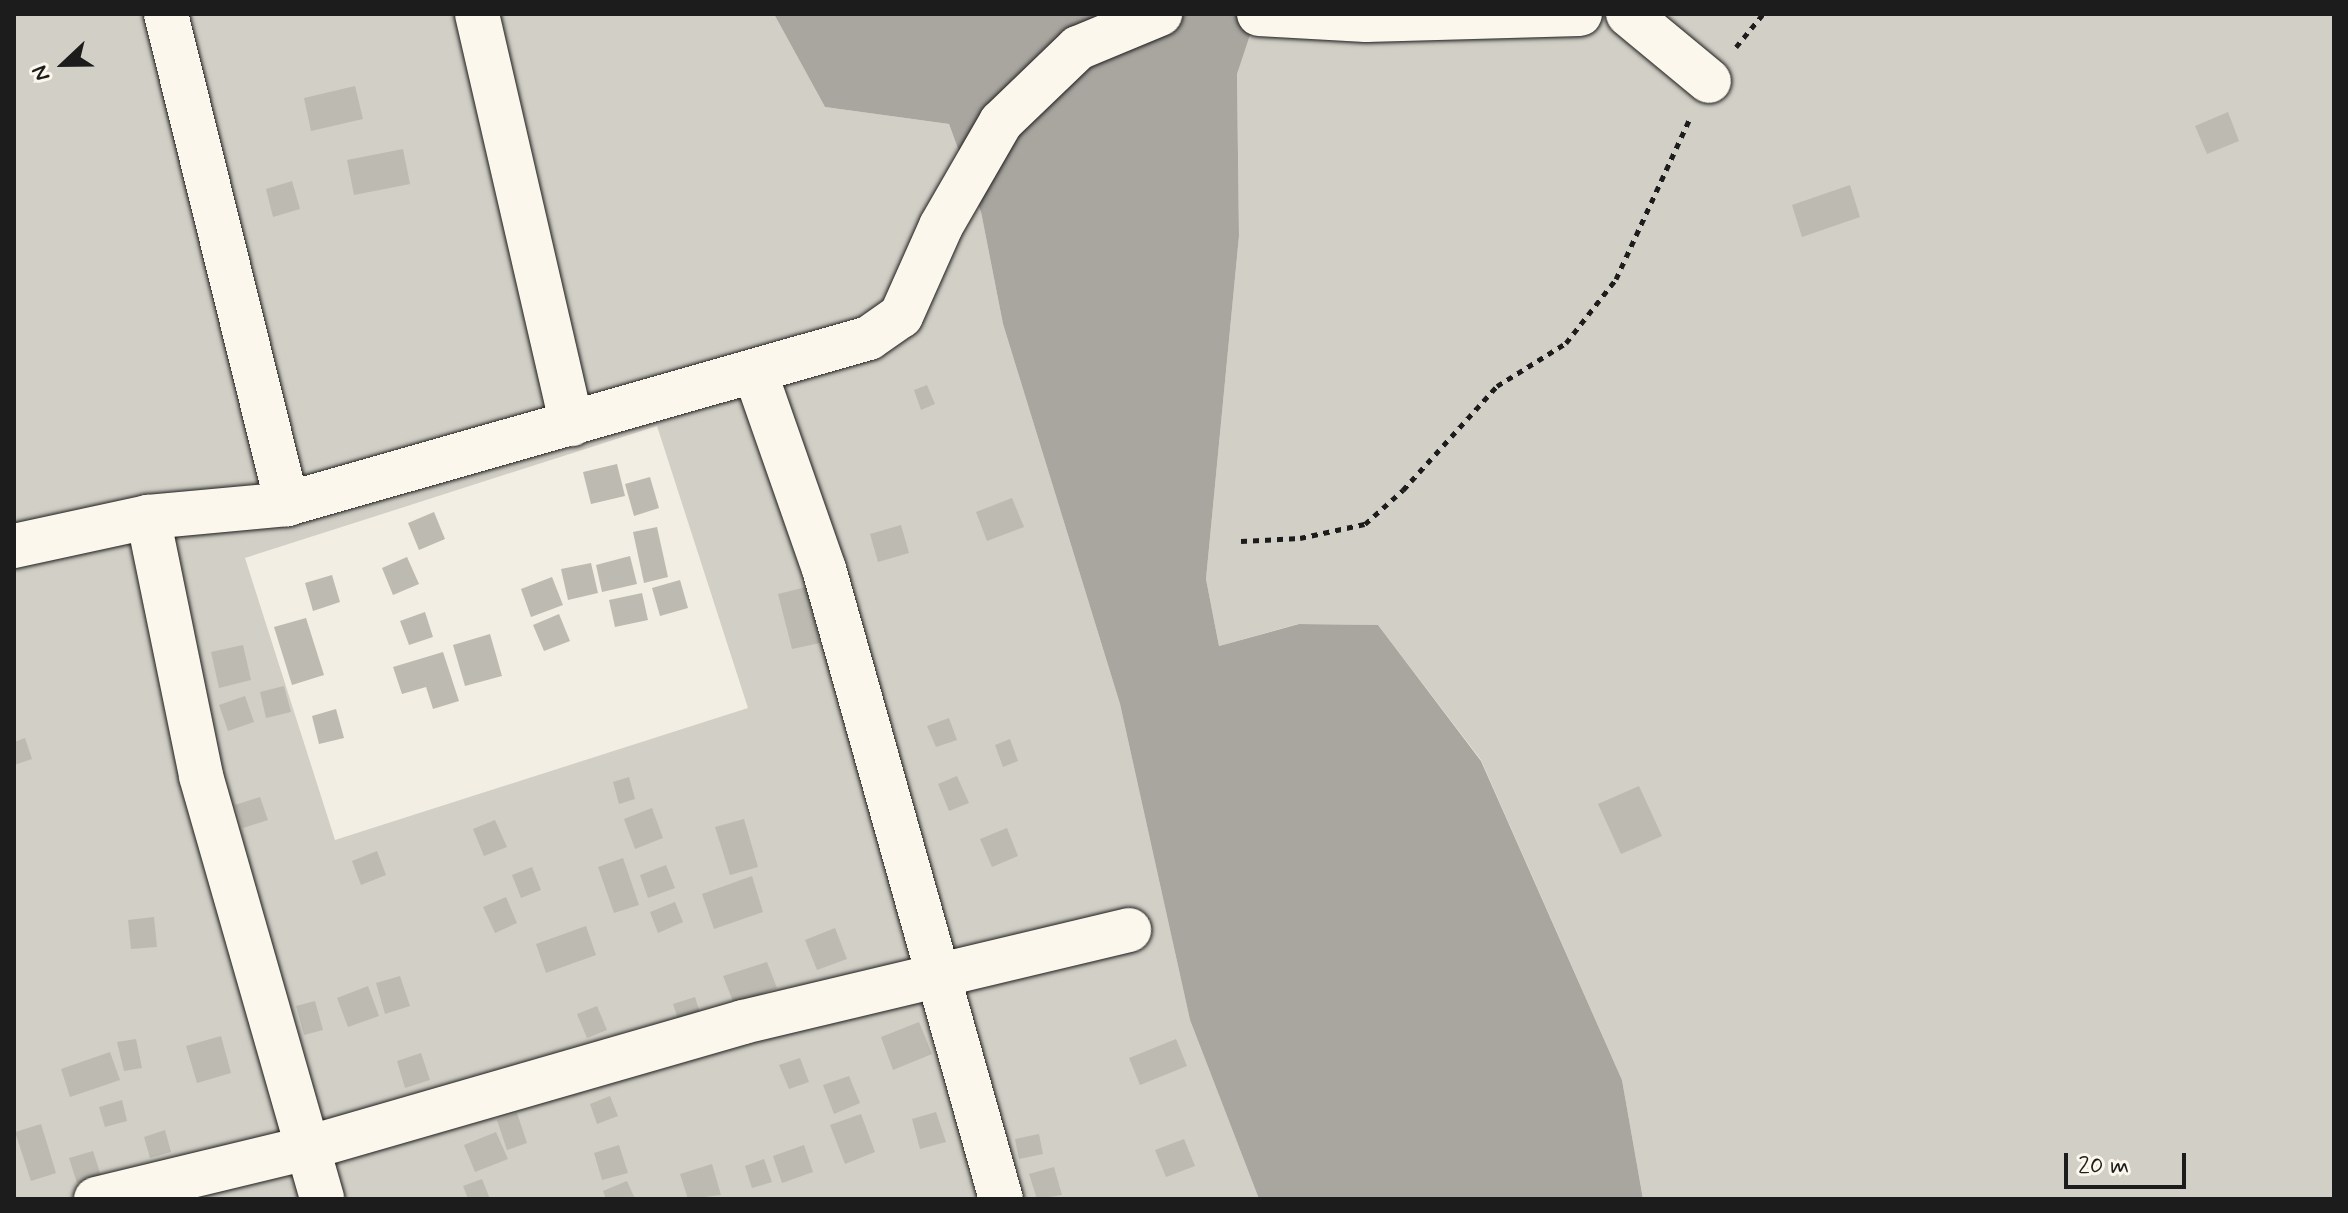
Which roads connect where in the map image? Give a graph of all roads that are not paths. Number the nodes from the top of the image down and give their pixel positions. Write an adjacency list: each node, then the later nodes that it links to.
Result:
1 (166, 14): 10 (street)
2 (477, 14): 9 (street)
3 (1160, 14): 8 (street)
4 (1259, 14): 5 (street)
5 (1580, 14)
6 (1628, 14): 7 (street)
7 (1709, 81)
8 (755, 372): 9 (street); 14 (street)
9 (572, 424): 10 (street)
10 (287, 504): 11 (street)
11 (148, 517): 12 (street); 15 (street)
12 (14, 546)
13 (1129, 930): 14 (street)
14 (941, 975): 15 (street); 18 (street)
15 (307, 1148): 16 (street); 17 (street)
16 (96, 1199)
17 (322, 1199)
18 (1001, 1199)

